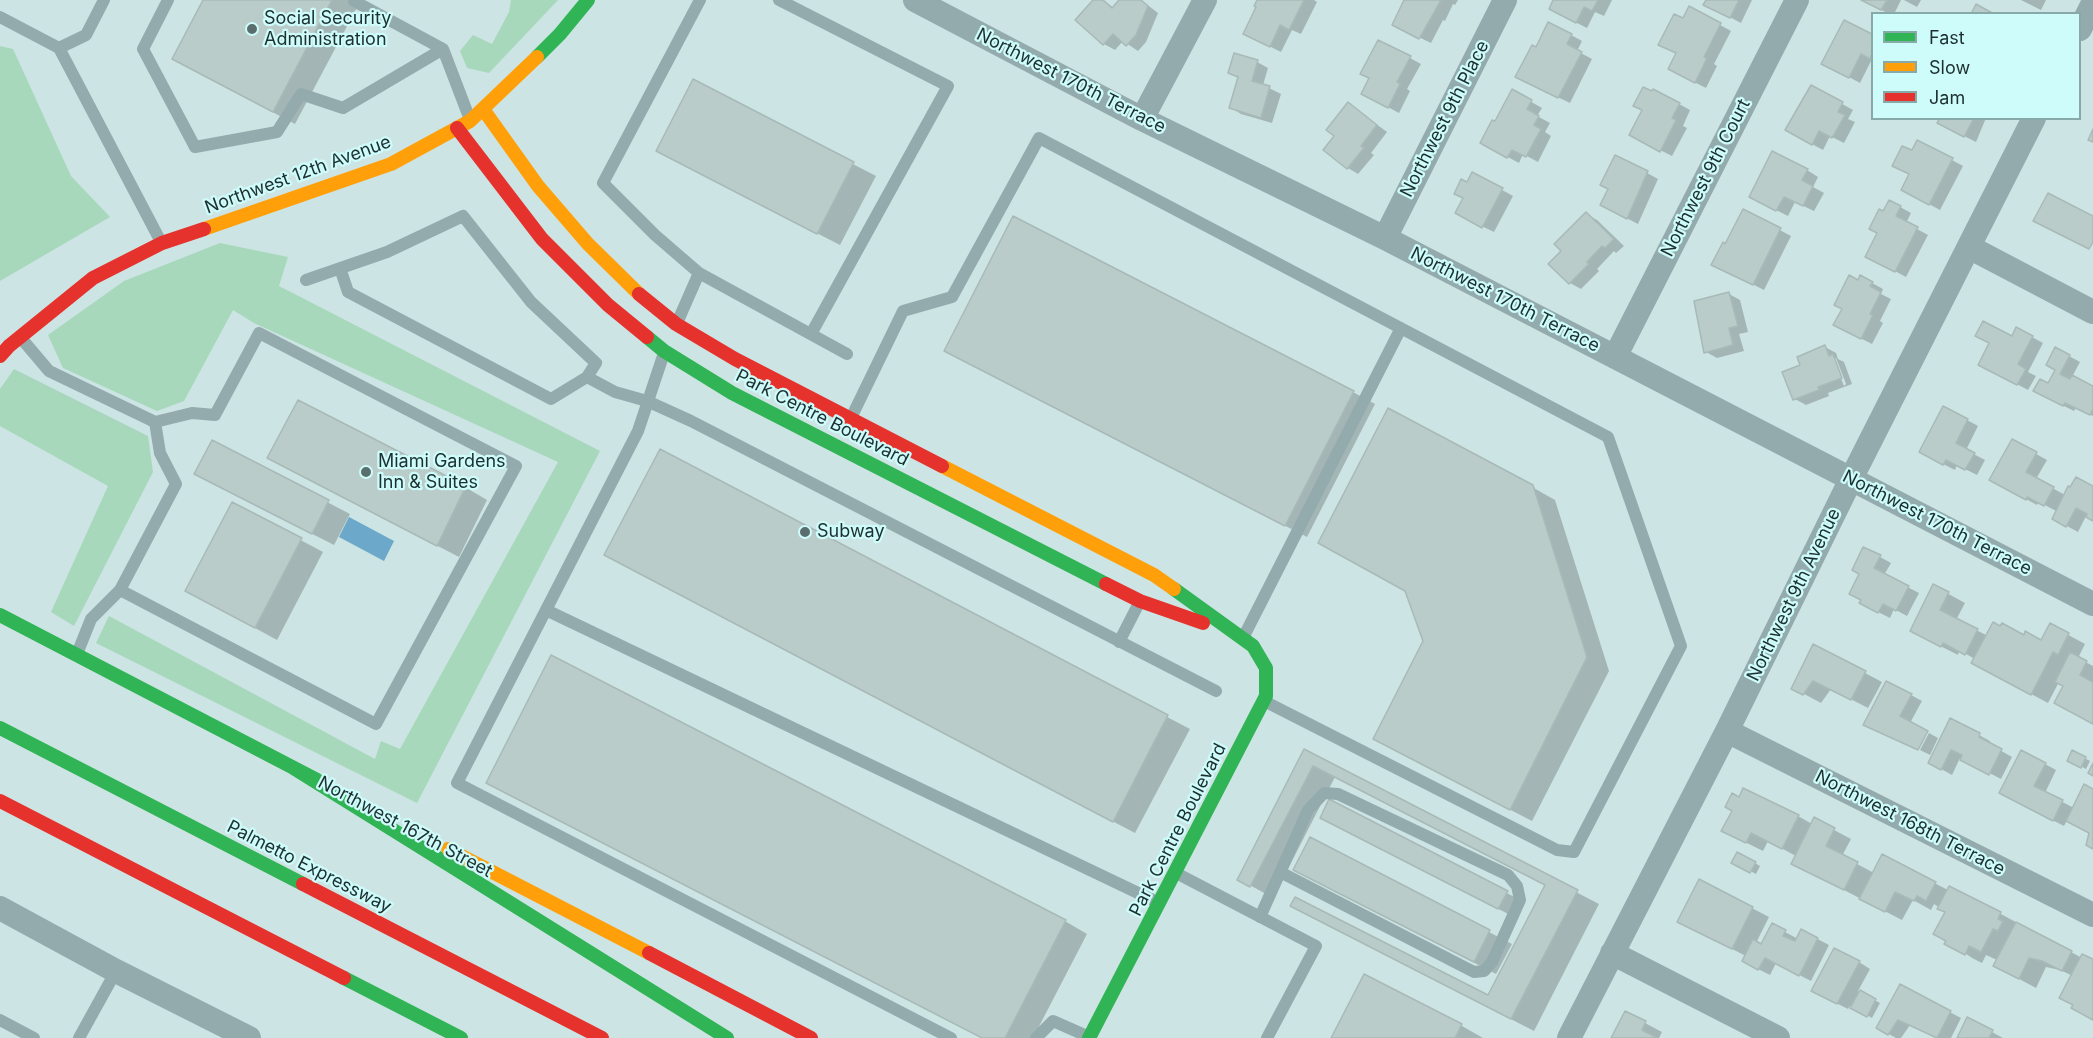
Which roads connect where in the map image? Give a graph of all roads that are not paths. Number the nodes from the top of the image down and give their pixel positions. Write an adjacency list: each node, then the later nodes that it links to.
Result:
1 (104, 0): 12 (lane)
2 (168, 0): 13 (lane)
3 (354, 0): 13 (lane)
4 (588, 0): 14 (main road, Northwest 12th Avenue)
5 (700, 0): 23 (lane)
6 (779, 0): 27 (lane)
7 (915, 0): 15 (street, Northwest 170th Terrace)
8 (1204, 0): 15 (street)
9 (1505, 0): 19 (street, Northwest 9th Place)
10 (1797, 0): 32 (street, Northwest 9th Court)
11 (0, 17): 12 (lane)
12 (59, 48): 20 (lane)
13 (443, 49): 17 (lane)
14 (483, 110): 17 (main road, Northwest 12th Avenue); 29 (main road, Park Centre Boulevard)
15 (1143, 119): 19 (street, Northwest 170th Terrace)
16 (2033, 120): 21 (street, Northwest 9th Avenue)
17 (470, 121): 18 (main road, Northwest 12th Avenue)
18 (457, 128): 20 (main road, Northwest 12th Avenue); 29 (main road, Park Centre Boulevard)
19 (1385, 238): 32 (street, Northwest 170th Terrace)
20 (162, 243): 28 (main road, Northwest 12th Avenue)
21 (1969, 247): 25 (street); 37 (street, Northwest 9th Avenue)
22 (340, 268): 24 (lane); 33 (lane); 33 (lane)
23 (699, 273): 27 (lane); 29 (lane)
24 (306, 280)
25 (2093, 312)
26 (1401, 328): 36 (lane); 43 (lane); 47 (lane)
27 (811, 334): 31 (lane)
28 (20, 336): 30 (main road, Northwest 12th Avenue); 35 (lane)
29 (670, 338): 34 (lane); 36 (main road, Park Centre Boulevard); 36 (main road, Park Centre Boulevard)
30 (3, 347)
31 (847, 354)
32 (1615, 357): 37 (street, Northwest 170th Terrace)
33 (587, 377): 34 (lane)
34 (647, 401): 41 (lane); 44 (lane)
35 (155, 422): 39 (lane); 39 (lane)
36 (844, 433): 38 (main road, Park Centre Boulevard); 38 (main road, Park Centre Boulevard)
37 (1851, 478): 40 (street, Northwest 170th Terrace); 49 (street, Northwest 9th Avenue)
38 (1147, 588): 43 (main road, Park Centre Boulevard); 43 (main road, Park Centre Boulevard); 44 (lane)
39 (120, 590): 45 (lane)
40 (2093, 604)
41 (546, 610): 54 (lane); 71 (lane)
42 (0, 615): 45 (main road, Northwest 167th Street)
43 (1243, 637): 47 (main road, Park Centre Boulevard)
44 (1119, 642): 46 (lane)
45 (76, 655): 50 (main road, Northwest 167th Street)
46 (1216, 691)
47 (1264, 701): 53 (main road, Park Centre Boulevard)
48 (0, 728): 68 (main road, Palmetto Expressway)
49 (1727, 731): 56 (street, Northwest 168th Terrace); 58 (street, Northwest 9th Avenue)
50 (292, 767): 69 (main road); 70 (main road, Northwest 167th Street)
51 (0, 801): 60 (main road)
52 (1280, 872): 52 (lane); 57 (lane)
53 (1176, 873): 54 (main road, Park Centre Boulevard); 57 (lane)
54 (1160, 904): 62 (main road, Park Centre Boulevard)
55 (0, 908): 59 (street)
56 (2093, 915)
57 (1260, 917): 73 (lane)
58 (1612, 953): 74 (street, Northwest 9th Avenue); 75 (street)
59 (116, 972): 64 (lane); 65 (street)
60 (364, 988): 66 (main road); 67 (main road)
61 (0, 1020): 63 (lane)
62 (1093, 1036): 72 (lane)
63 (34, 1038)
64 (79, 1038)
65 (249, 1038)
66 (436, 1038)
67 (461, 1038)
68 (602, 1038)
69 (727, 1038)
70 (811, 1038)
71 (951, 1038)
72 (1035, 1038)
73 (1267, 1038)
74 (1569, 1038)
75 (1778, 1038)

